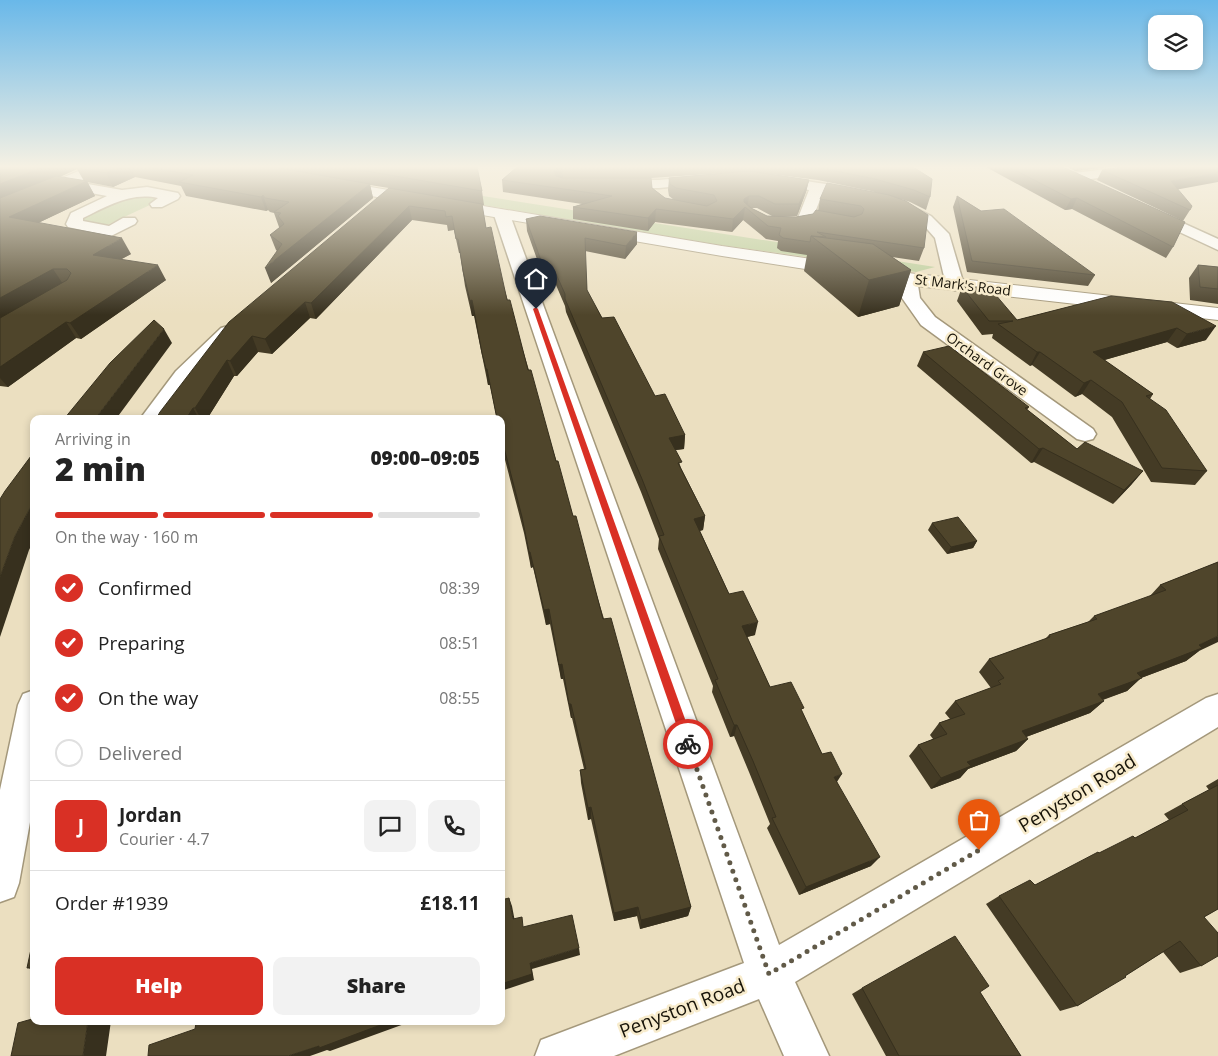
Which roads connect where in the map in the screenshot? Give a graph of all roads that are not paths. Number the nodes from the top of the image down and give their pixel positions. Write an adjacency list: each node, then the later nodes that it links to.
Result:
1 (76, 216): 9 (street)
2 (502, 216): 21 (street)
3 (510, 216): 12 (street, St Mark's Road)
4 (808, 216): 10 (street)
5 (810, 216): 8 (street)
6 (919, 216): 13 (street)
7 (1157, 216): 11 (street)
8 (825, 219)
9 (128, 221)
10 (760, 221)
11 (1218, 245)
12 (908, 279): 13 (street, St Mark's Road); 17 (street, Orchard Grove)
13 (954, 284): 14 (street, St Mark's Road)
14 (1218, 314)
15 (241, 320): 16 (street)
16 (154, 415)
17 (1085, 434)
18 (1218, 709): 21 (street, Penyston Road)
19 (30, 726): 20 (street)
20 (0, 883)
21 (769, 974): 22 (street, Penyston Road); 23 (street)
22 (557, 1056)
23 (808, 1056)

